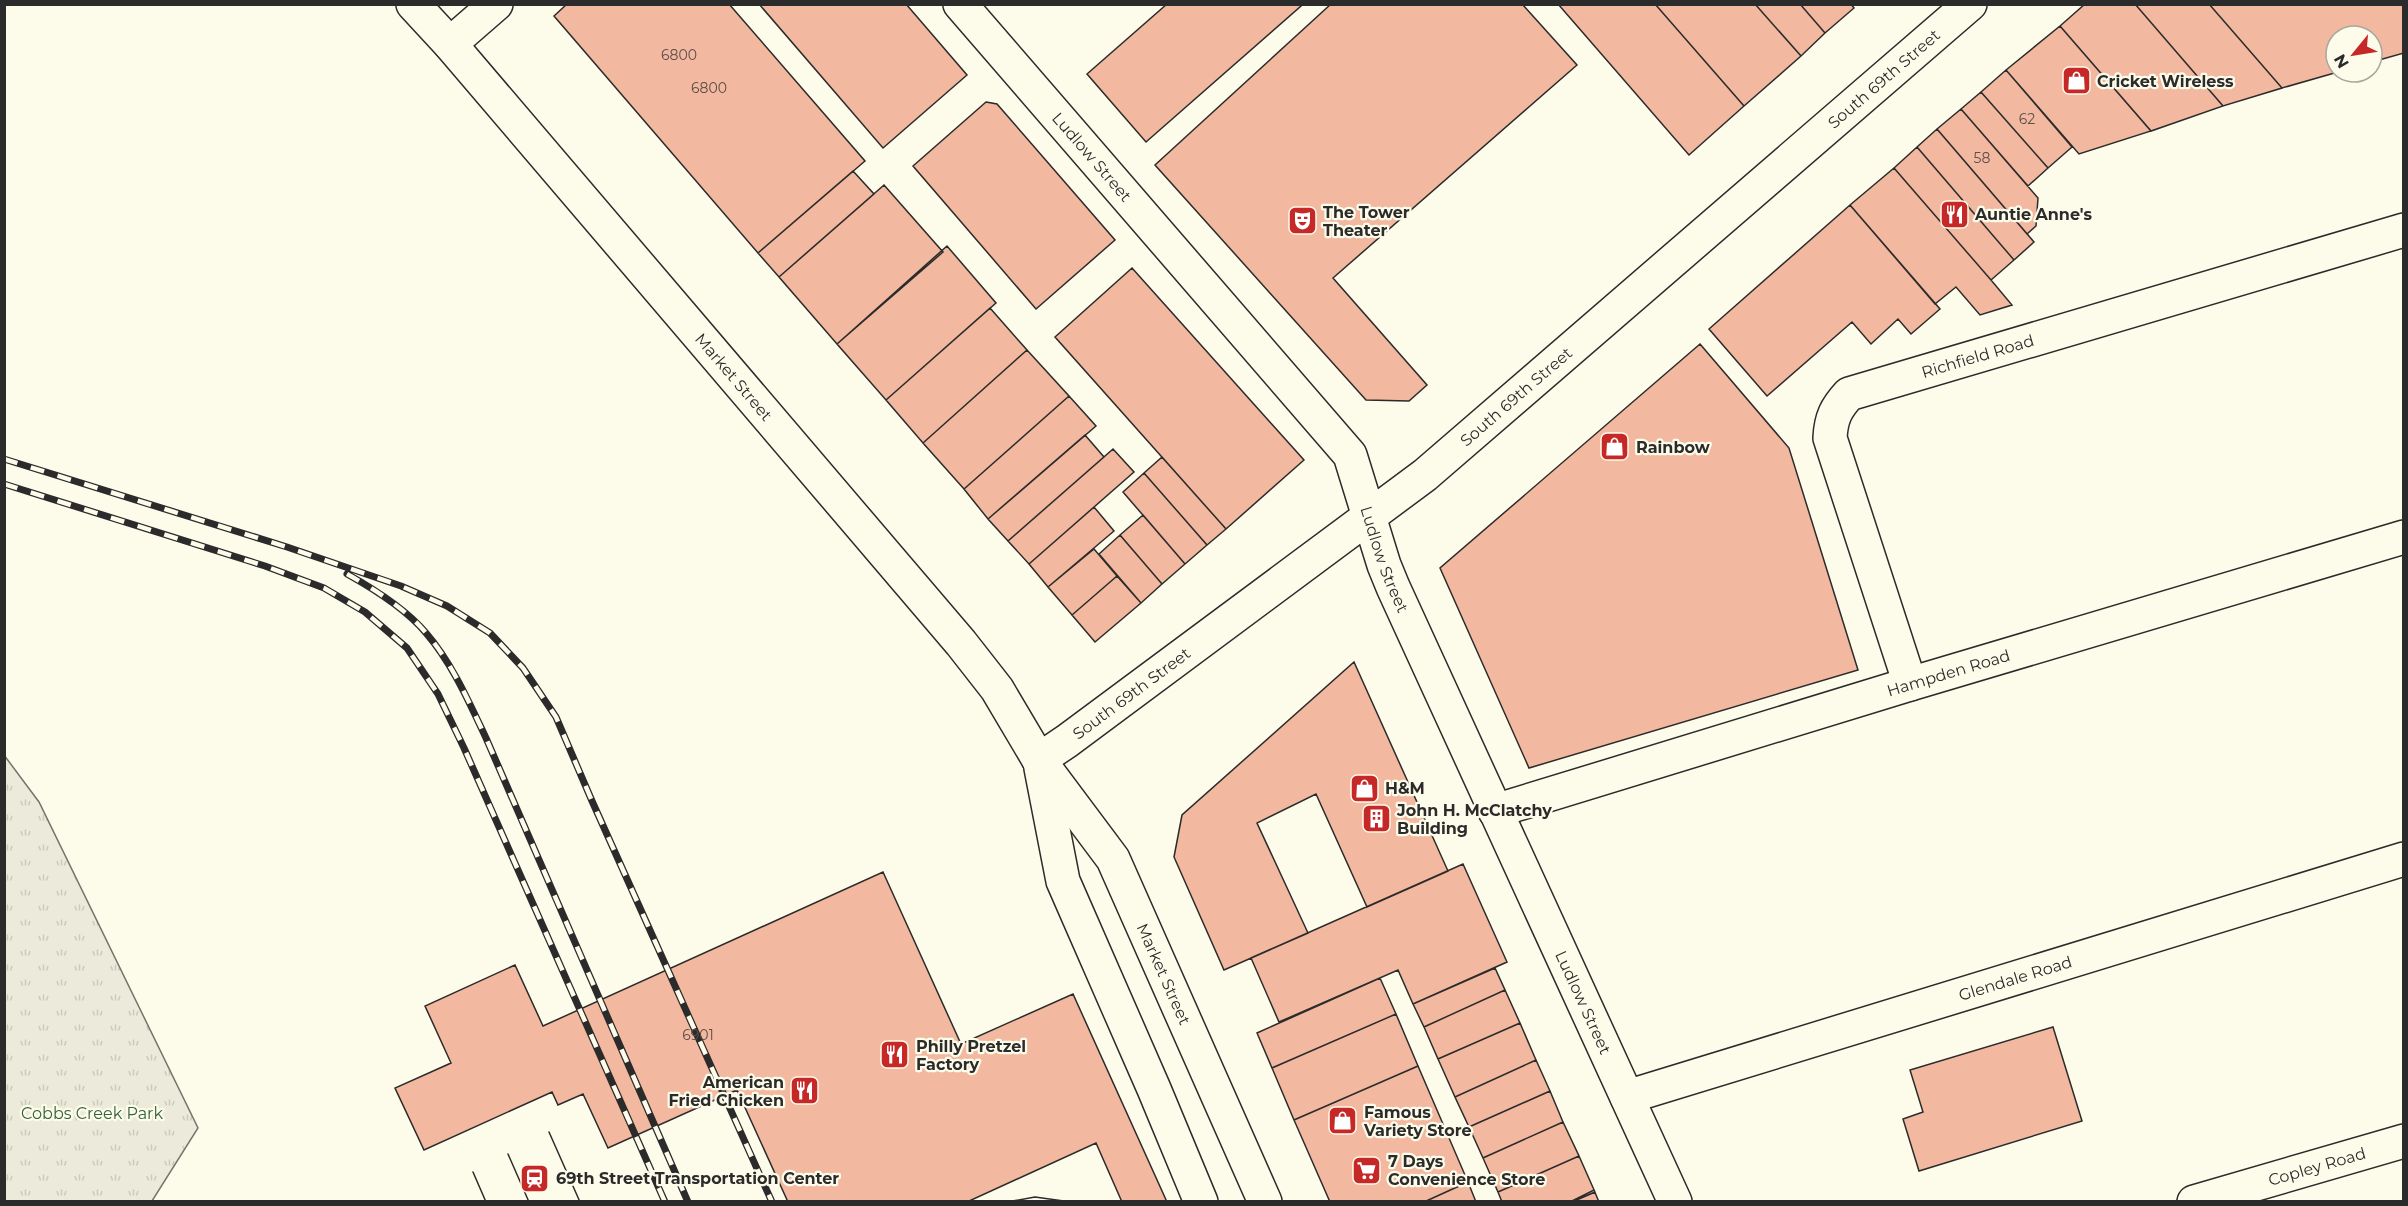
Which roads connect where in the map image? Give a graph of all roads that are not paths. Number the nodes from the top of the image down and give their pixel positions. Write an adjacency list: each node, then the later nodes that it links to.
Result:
1 (413, 4): 5 (street, Market Street)
2 (496, 4): 5 (street)
3 (1970, 4): 7 (street, South 69th Street)
4 (966, 6): 7 (street, Ludlow Street)
5 (450, 44): 10 (street, Market Street)
6 (2403, 230): 9 (street, Richfield Road)
7 (1369, 516): 10 (street, South 69th Street); 11 (street, Ludlow Street)
8 (2403, 537): 9 (street, Hampden Road)
9 (1910, 684): 11 (street, Hampden Road)
10 (1039, 760): 15 (street, Market Street); 16 (street, Market Street)
11 (1495, 811): 13 (street, Ludlow Street)
12 (2403, 859): 13 (street, Glendale Road)
13 (1627, 1097): 17 (street, Ludlow Street)
14 (2403, 1141): 18 (street, Copley Road)
15 (1201, 1202)
16 (1264, 1202)
17 (1675, 1202)
18 (2194, 1202)

